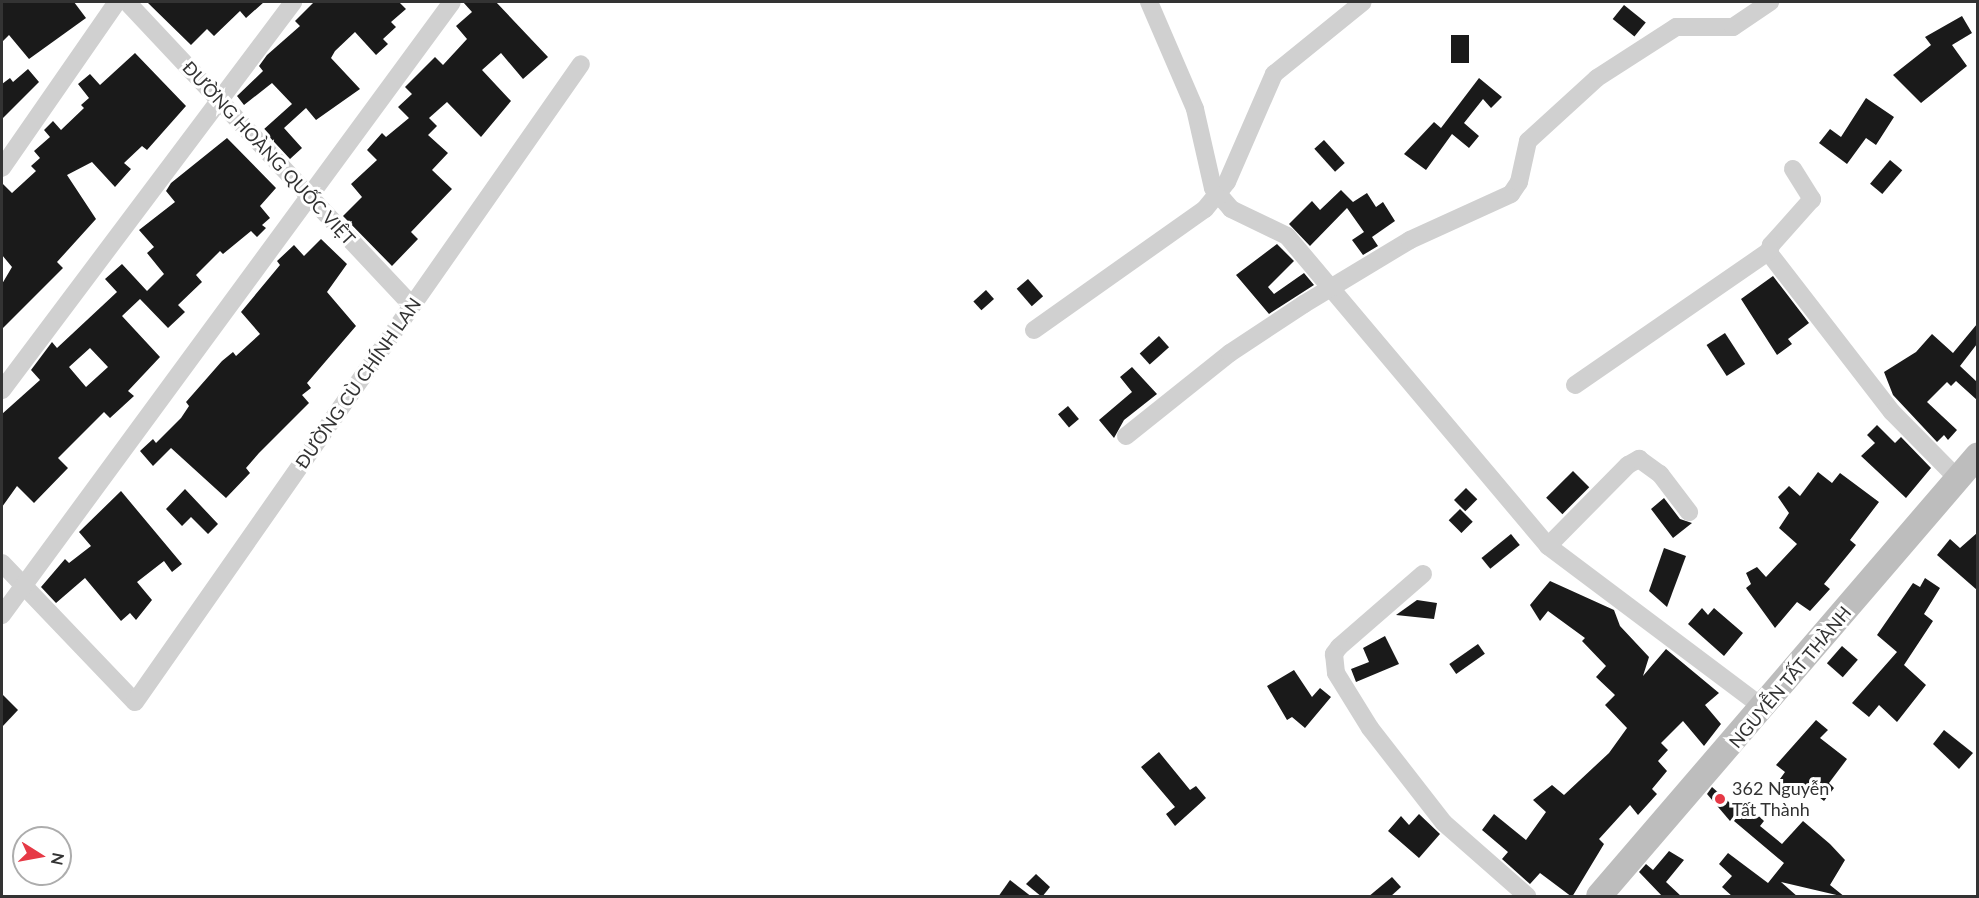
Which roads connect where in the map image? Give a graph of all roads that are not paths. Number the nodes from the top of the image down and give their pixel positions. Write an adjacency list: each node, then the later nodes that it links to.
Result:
1 (117, 2): 10 (street)
2 (127, 2): 9 (street, ĐƯỜNG HOÀNG QUỐC VIỆT)
3 (293, 2): 9 (street)
4 (452, 2): 13 (street)
5 (1149, 2): 12 (street)
6 (1363, 2): 12 (street)
7 (1770, 2): 15 (street)
8 (581, 64): 16 (street, ĐƯỜNG CÙ CHÍNH LAN)
9 (221, 102): 13 (street, ĐƯỜNG HOÀNG QUỐC VIỆT); 19 (street)
10 (2, 168)
11 (1793, 169): 14 (street)
12 (1219, 195): 15 (street); 17 (street)
13 (310, 196): 16 (street, ĐƯỜNG HOÀNG QUỐC VIỆT); 27 (street)
14 (1769, 251): 18 (street); 22 (street)
15 (1333, 287): 20 (street); 24 (street)
16 (412, 305): 27 (street, ĐƯỜNG CÙ CHÍNH LAN)
17 (1034, 330)
18 (1575, 385)
19 (2, 390)
20 (1126, 436)
21 (1977, 455): 22 (main road, NGUYỄN TẤT THÀNH)
22 (1957, 478): 29 (main road, NGUYỄN TẤT THÀNH)
23 (1689, 512): 24 (street)
24 (1548, 546): 29 (street)
25 (2, 563): 27 (street)
26 (1423, 574): 30 (street)
27 (23, 587): 28 (street)
28 (2, 615)
29 (1764, 708): 31 (main road, NGUYỄN TẤT THÀNH)
30 (1527, 897)
31 (1599, 897)

